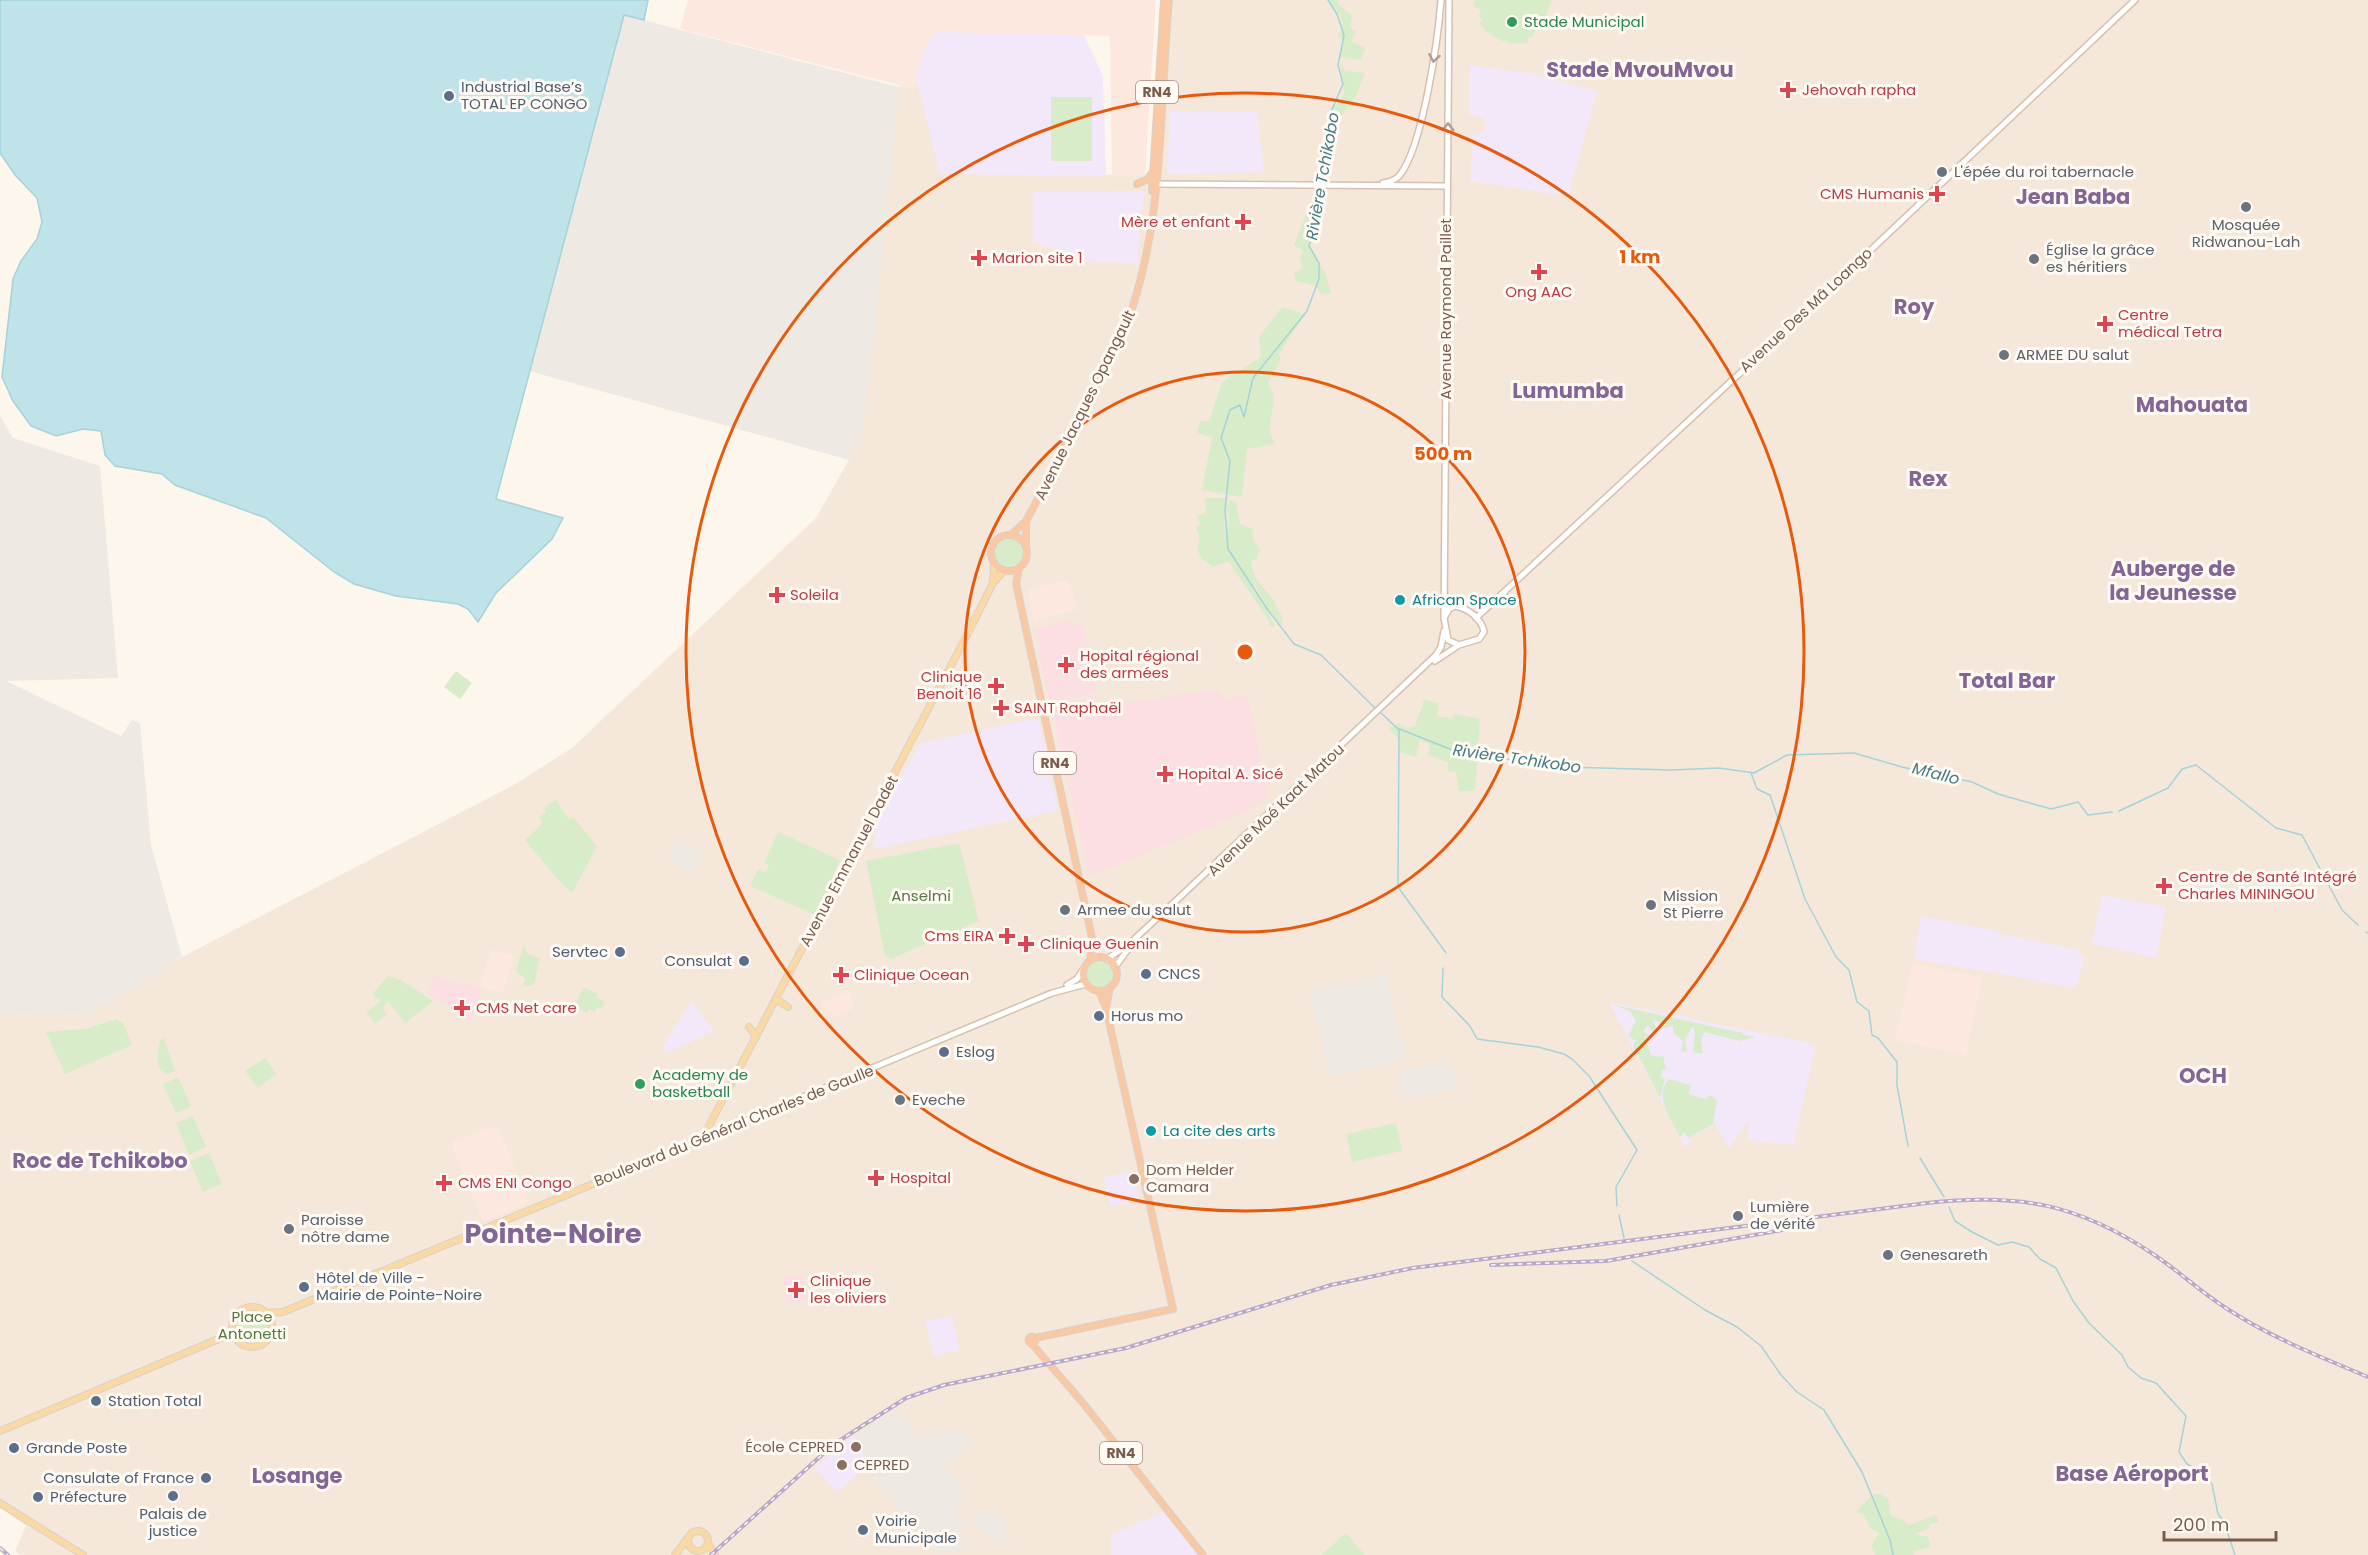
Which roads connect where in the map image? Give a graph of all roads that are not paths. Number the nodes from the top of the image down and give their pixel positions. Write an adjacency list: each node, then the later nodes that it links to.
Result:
1 (1164, 0): 6 (highway, RN4)
2 (1169, 0): 9 (highway, Avenue Jacques Opangault / RN4)
3 (1441, 0): 7 (main road, one-way to 7)
4 (1449, 0): 12 (main road, Avenue Raymond Paillet, one-way to 4)
5 (2135, 0): 24 (main road, Avenue Des Mâ Loango)
6 (1152, 171): 8 (highway); 9 (highway, RN4)
7 (1400, 174): 10 (main road); 11 (main road)
8 (1137, 184)
9 (1154, 184): 10 (main road); 13 (highway, Avenue Jacques Opangault / RN4)
10 (1379, 185): 11 (main road)
11 (1403, 185): 12 (main road)
12 (1447, 186): 21 (main road, Avenue Raymond Paillet)
13 (1026, 522): 14 (highway, RN4); 15 (highway, RN4)
14 (1011, 535): 15 (highway); 16 (highway, RN4)
15 (1026, 546): 17 (highway, RN4)
16 (994, 564): 18 (highway, RN4); 19 (main road, Avenue Emmanuel Dadet)
17 (1020, 568): 18 (highway); 20 (highway, RN4)
18 (1006, 572): 19 (main road, Avenue Emmanuel Dadet); 20 (highway, RN4)
19 (993, 583): 37 (main road, Avenue Emmanuel Dadet)
20 (1016, 583): 28 (highway, RN4)
21 (1443, 606): 22 (main road); 23 (main road, Avenue Raymond Paillet)
22 (1452, 607): 23 (main road); 24 (main road)
23 (1444, 618): 25 (main road)
24 (1476, 618): 26 (main road)
25 (1444, 631): 26 (main road); 27 (main road)
26 (1459, 645): 27 (main road)
27 (1438, 656): 29 (main road, Avenue Moé Kaat Matou); 31 (main road, Avenue Moé Kaat Matou)
28 (1093, 943): 29 (highway, RN4); 30 (highway, RN4)
29 (1104, 958): 30 (highway); 31 (highway, RN4)
30 (1090, 960): 32 (highway, RN4)
31 (1115, 967): 34 (highway, RN4)
32 (1083, 970): 33 (highway); 36 (main road, Boulevard du Général Charles de Gaulle)
33 (1086, 984): 35 (highway); 36 (main road, Boulevard du Général Charles de Gaulle)
34 (1110, 987): 35 (highway); 39 (highway, RN4)
35 (1098, 991): 39 (highway, RN4)
36 (1052, 993): 42 (main road, Boulevard du Général Charles de Gaulle)
37 (776, 999): 38 (main road); 41 (main road, Avenue Emmanuel Dadet)
38 (788, 1006)
39 (1106, 1008): 57 (highway, RN4)
40 (749, 1027): 41 (main road)
41 (756, 1037): 42 (main road, Avenue Emmanuel Dadet)
42 (702, 1138): 43 (main road, Boulevard du Général Charles de Gaulle)
43 (283, 1312): 44 (main road, Boulevard du Général Charles de Gaulle); 46 (main road, Boulevard du Général Charles de Gaulle)
44 (267, 1313): 45 (main road); 46 (main road)
45 (232, 1325): 47 (main road); 48 (main road)
46 (272, 1325): 48 (main road)
47 (226, 1336): 48 (main road); 49 (main road)
48 (236, 1338)
49 (0, 1431)
50 (0, 1503): 54 (main road)
51 (689, 1538): 52 (main road); 53 (main road); 55 (main road)
52 (708, 1543): 53 (main road); 56 (main road)
53 (697, 1550): 55 (main road); 56 (main road)
54 (83, 1555)
55 (676, 1555)
56 (714, 1555)
57 (1203, 1555)

